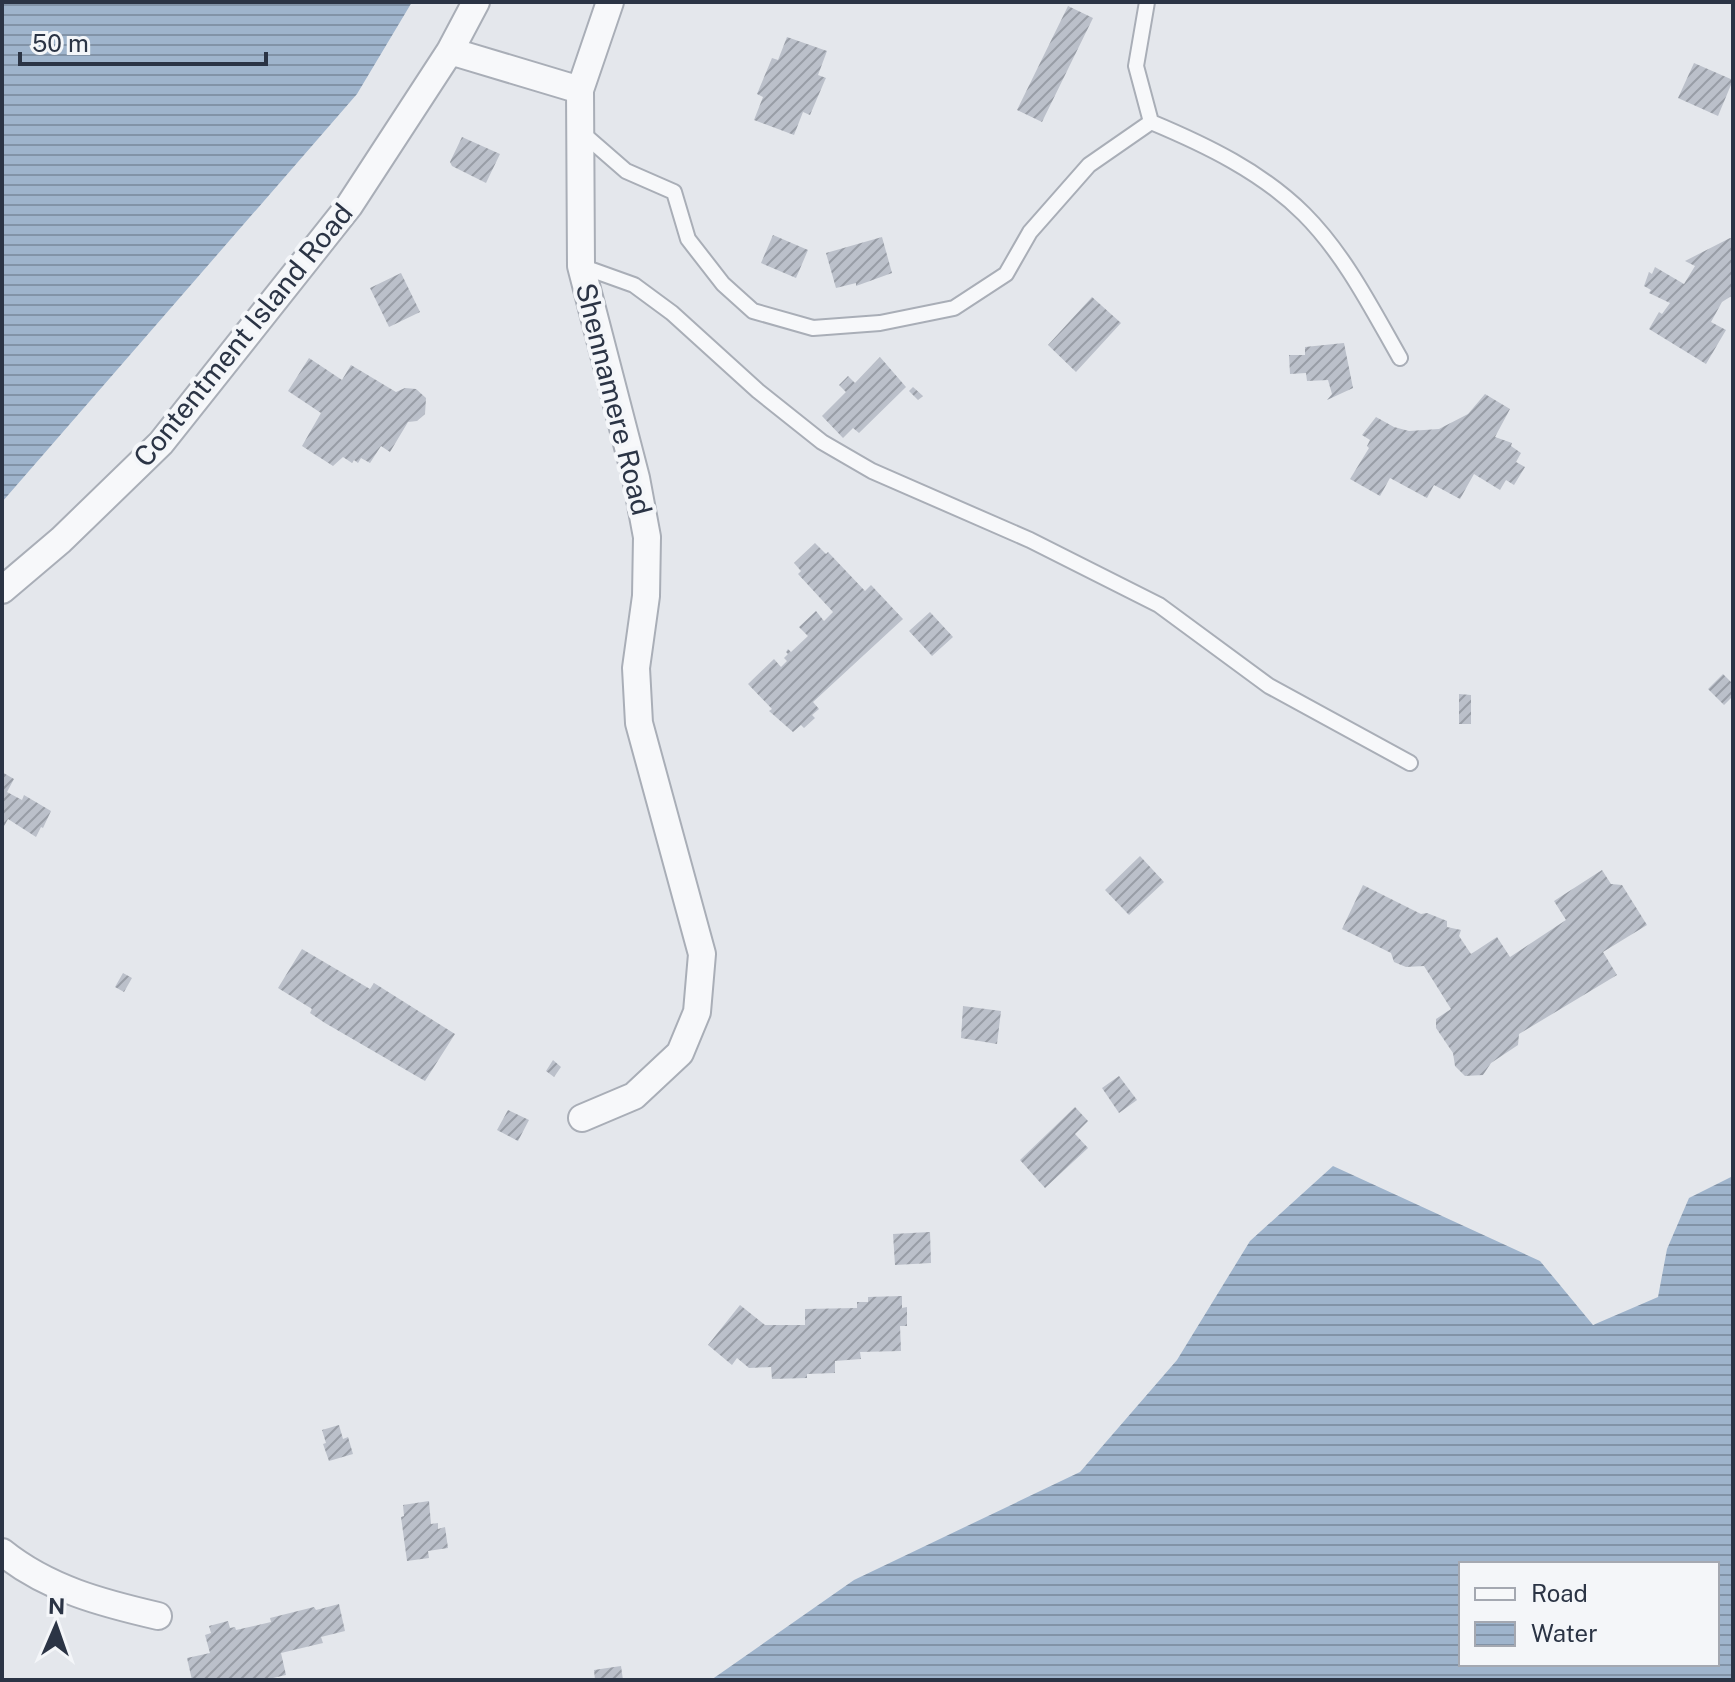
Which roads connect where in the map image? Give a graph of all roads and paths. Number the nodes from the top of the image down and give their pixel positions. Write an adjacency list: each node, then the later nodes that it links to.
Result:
1 (476, 2): 4 (street, Contentment Island Road)
2 (610, 2): 5 (street, Shennamere Road)
3 (1147, 2): 6 (lane)
4 (450, 51): 5 (street); 10 (street, Contentment Island Road)
5 (580, 90): 7 (street, Shennamere Road)
6 (1151, 122): 7 (lane); 9 (lane)
7 (580, 131): 8 (street, Shennamere Road)
8 (581, 266): 11 (lane); 12 (street, Shennamere Road)
9 (1400, 358)
10 (2, 590)
11 (1410, 763)
12 (582, 1118)
13 (2, 1552): 14 (street)
14 (158, 1616)

